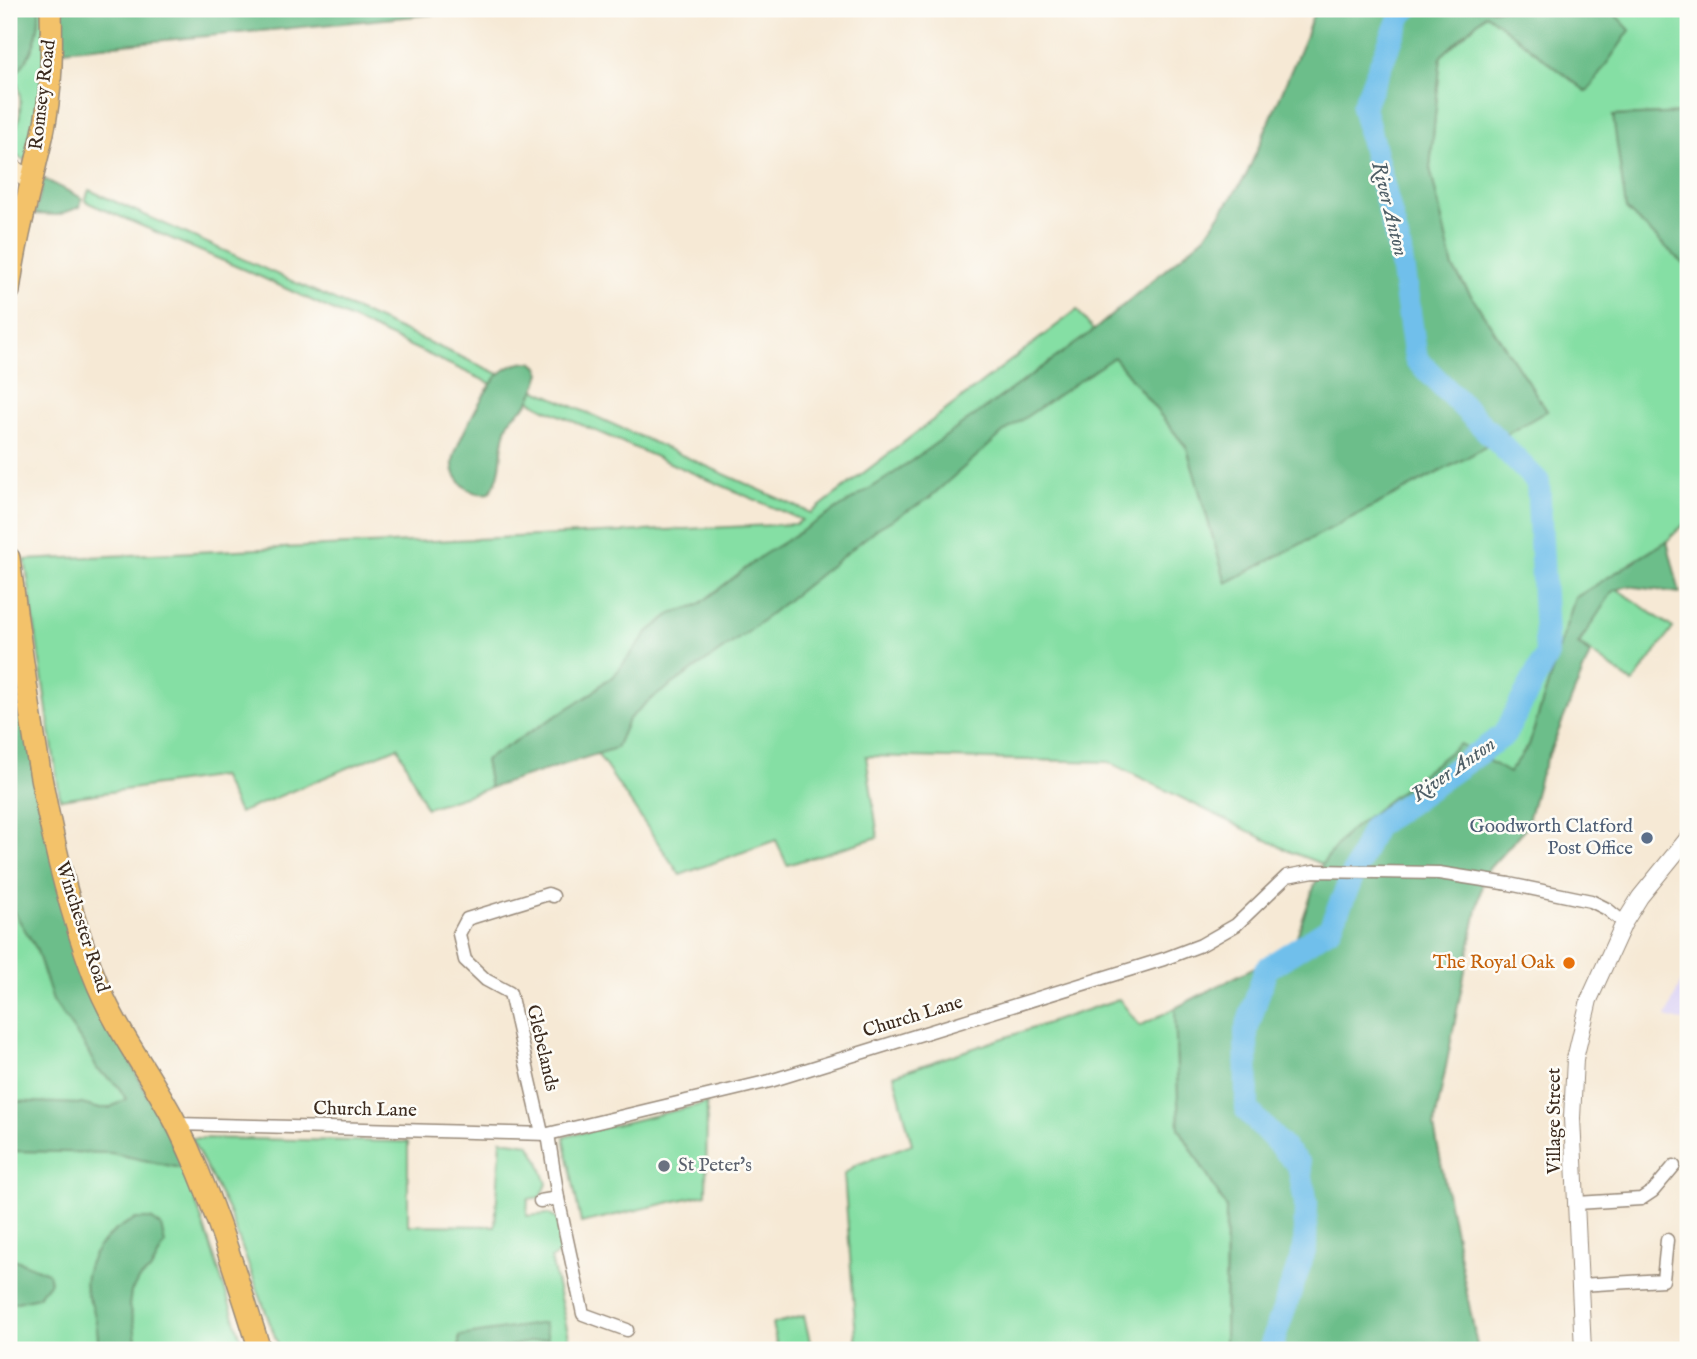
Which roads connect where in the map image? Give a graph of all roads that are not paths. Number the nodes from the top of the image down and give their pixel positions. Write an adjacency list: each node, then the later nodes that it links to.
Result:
1 (51, 9): 3 (main road, Romsey Road)
2 (9, 165): 3 (main road)
3 (30, 181): 4 (main road)
4 (9, 291)
5 (9, 558): 9 (main road, Winchester Road)
6 (1688, 838): 8 (street, Village Street)
7 (553, 896): 10 (street, Glebelands)
8 (1624, 923): 10 (street, Church Lane); 14 (street, Village Street)
9 (177, 1124): 10 (street, Church Lane); 18 (main road, Winchester Road)
10 (545, 1133): 12 (street, Glebelands)
11 (1674, 1167): 14 (street)
12 (558, 1198): 13 (street); 17 (street, Glebelands)
13 (540, 1201)
14 (1577, 1203): 16 (street, Village Street)
15 (1667, 1240): 16 (street)
16 (1580, 1285): 19 (street, Village Street)
17 (627, 1330)
18 (260, 1350)
19 (1583, 1350)

